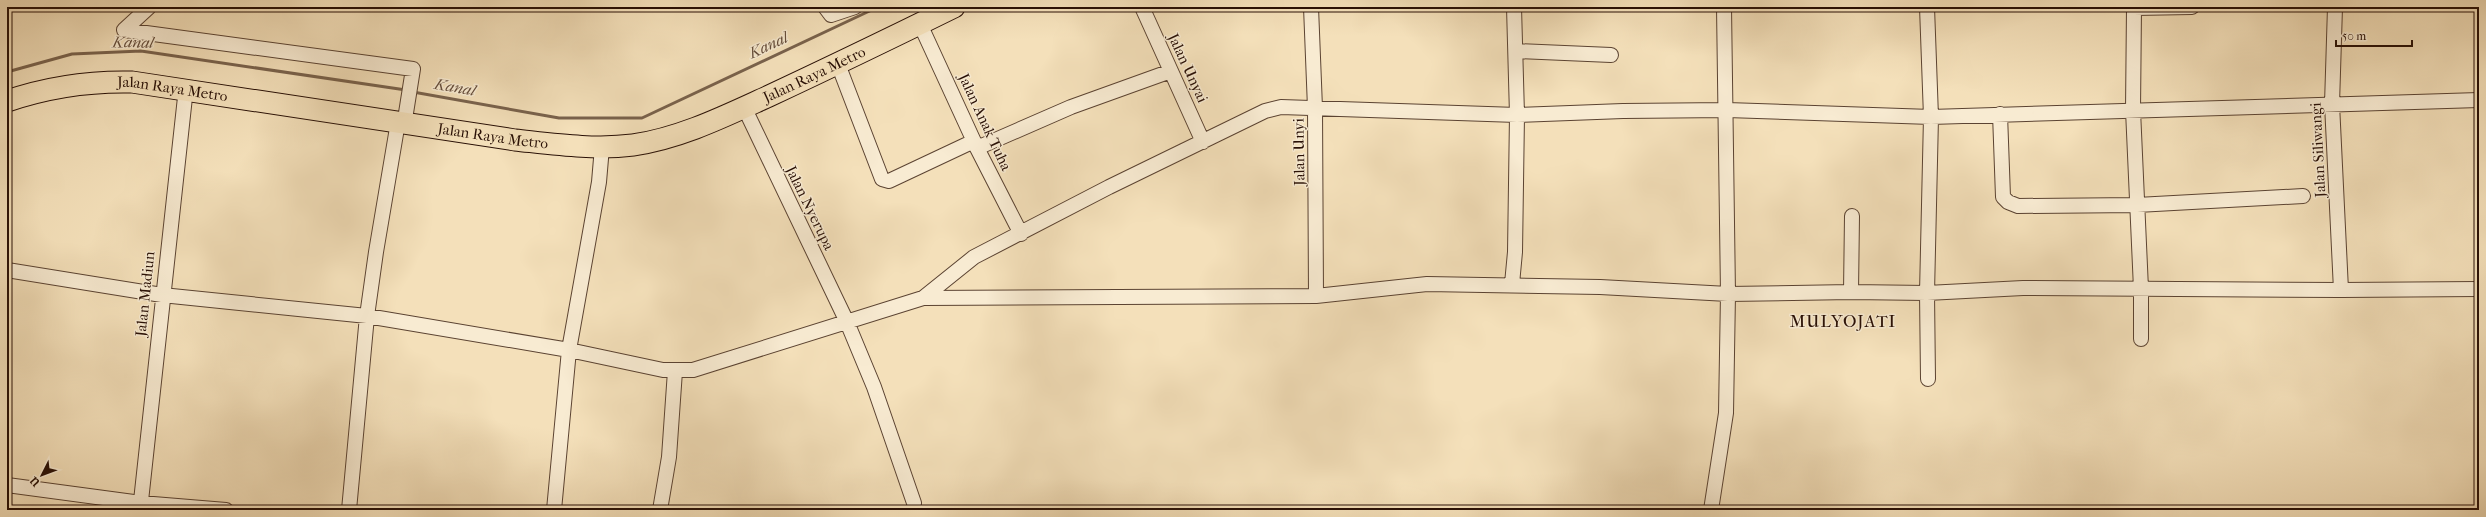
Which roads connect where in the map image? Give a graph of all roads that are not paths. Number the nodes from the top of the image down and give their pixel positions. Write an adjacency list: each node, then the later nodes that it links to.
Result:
1 (149, 7): 29 (street)
2 (825, 7): 3 (street)
3 (854, 7)
4 (954, 7): 13 (highway, Jalan Raya Metro)
5 (1142, 7): 17 (street, Jalan Unyai)
6 (1311, 7): 24 (street, Jalan Unyi)
7 (1514, 7): 14 (street)
8 (1724, 7): 25 (street)
9 (1927, 7): 30 (street)
10 (2134, 7): 11 (street); 26 (street)
11 (2192, 7)
12 (2335, 7): 22 (street, Jalan Siliwangi)
13 (923, 15): 16 (highway, Jalan Raya Metro); 29 (highway); 32 (street, Jalan Anak Tuha)
14 (1516, 51): 15 (street); 28 (street)
15 (1611, 55)
16 (838, 64): 23 (highway, Jalan Raya Metro); 32 (street)
17 (1171, 71): 31 (street, Jalan Unyai); 32 (street)
18 (7, 87): 29 (highway)
19 (186, 88): 20 (highway, Jalan Raya Metro); 29 (highway, Jalan Raya Metro); 46 (street, Jalan Madiun)
20 (7, 100)
21 (2479, 100): 22 (street)
22 (2332, 104): 26 (street); 42 (street, Jalan Siliwangi)
23 (744, 107): 33 (highway, Jalan Raya Metro); 50 (street, Jalan Nyerupa)
24 (1315, 108): 28 (street); 31 (street); 47 (street, Jalan Unyi)
25 (1727, 110): 28 (street); 30 (street); 45 (street)
26 (2133, 110): 27 (street); 35 (street)
27 (2000, 114): 30 (street); 35 (street)
28 (1517, 115): 39 (street)
29 (402, 117): 33 (highway, Jalan Raya Metro); 49 (street)
30 (1931, 117): 44 (street)
31 (1203, 142): 37 (street)
32 (976, 145): 37 (street, Jalan Anak Tuha)
33 (602, 147): 52 (street)
34 (2303, 196): 35 (street)
35 (2137, 205): 40 (street)
36 (1852, 216): 43 (street)
37 (1021, 234): 48 (street)
38 (7, 270): 46 (street)
39 (1512, 284): 45 (street); 47 (street)
40 (2142, 289): 42 (street); 44 (street); 51 (street)
41 (2479, 289): 42 (street)
42 (2341, 290)
43 (1851, 292): 44 (street); 45 (street)
44 (1927, 293): 54 (street)
45 (1728, 294): 62 (street)
46 (162, 295): 49 (street); 57 (street, Jalan Madiun)
47 (1316, 296): 48 (street)
48 (923, 298): 50 (street)
49 (367, 316): 52 (street); 59 (street)
50 (847, 322): 53 (street); 56 (street, Jalan Nyerupa)
51 (2141, 339)
52 (569, 350): 53 (street); 60 (street)
53 (675, 371): 61 (street)
54 (1928, 379)
55 (7, 485): 57 (street)
56 (914, 503)
57 (140, 507): 58 (street)
58 (226, 510)
59 (349, 510)
60 (554, 510)
61 (660, 510)
62 (1712, 510)

